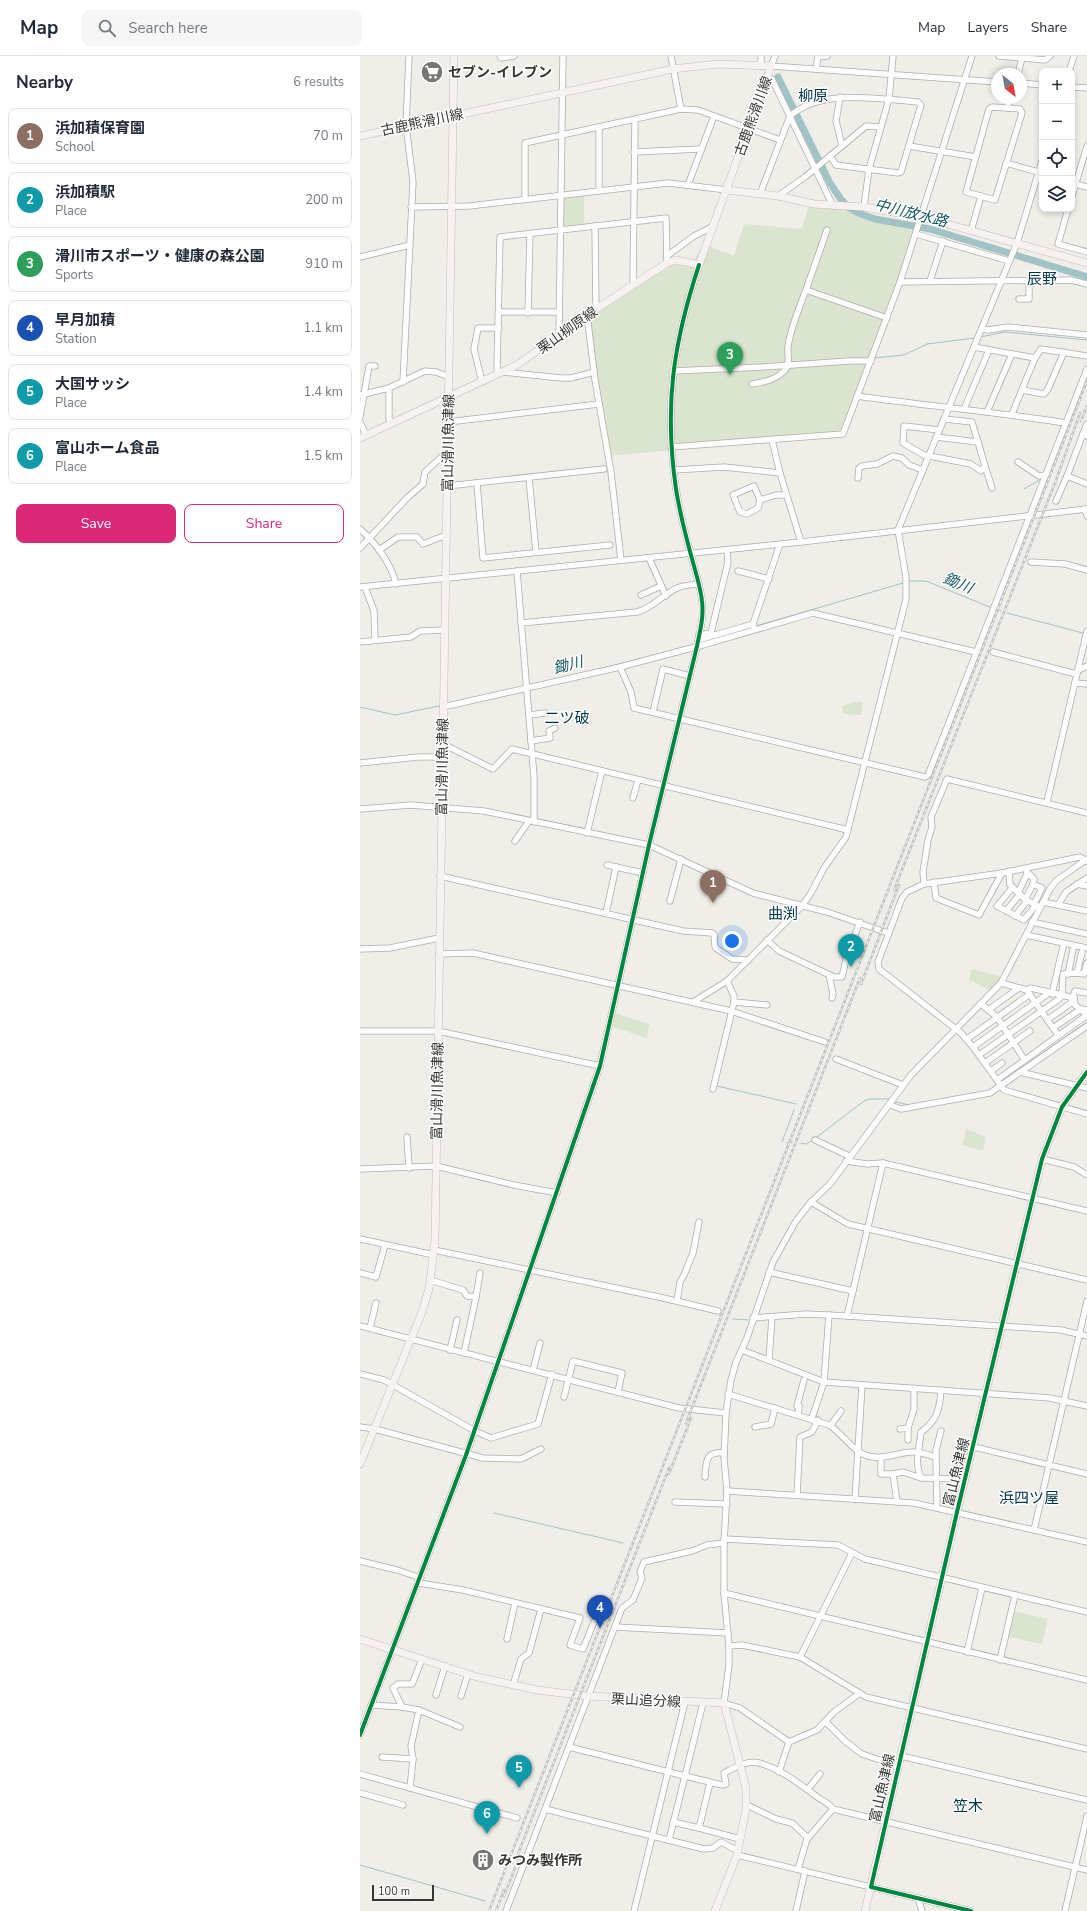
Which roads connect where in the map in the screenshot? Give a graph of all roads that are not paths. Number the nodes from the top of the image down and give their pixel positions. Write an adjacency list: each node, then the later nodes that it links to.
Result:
1 (409, 56): 40 (street)
2 (454, 56): 37 (main road, 富山滑川魚津線)
3 (500, 56): 4 (street)
4 (514, 56)
5 (563, 56): 30 (street)
6 (671, 56): 20 (street)
7 (761, 56): 16 (street)
8 (775, 56): 17 (street)
9 (828, 56): 21 (street)
10 (893, 56): 22 (street)
11 (972, 56): 24 (street)
12 (999, 56): 15 (street)
13 (1050, 56): 15 (street)
14 (1074, 56): 19 (street)
15 (1022, 58): 18 (street)
16 (760, 66): 17 (main road, 古鹿熊滑川線); 20 (main road, 古鹿熊滑川線)
17 (771, 66): 21 (street); 23 (main road, 古鹿熊滑川線)
18 (1020, 68)
19 (1070, 68)
20 (673, 69): 30 (main road, 古鹿熊滑川線); 35 (street)
21 (816, 69): 22 (street)
22 (892, 74): 24 (street); 32 (street)
23 (768, 78): 36 (street); 43 (main road, 古鹿熊滑川線)
24 (965, 79): 25 (street); 51 (street)
25 (991, 81)
26 (1027, 84): 27 (street)
27 (1039, 85)
28 (1075, 87): 29 (street)
29 (1087, 88)
30 (562, 92): 37 (main road, 古鹿熊滑川線); 44 (street)
31 (840, 97): 32 (street); 36 (street); 47 (street)
32 (890, 100): 41 (street); 48 (street)
33 (1008, 104): 34 (street)
34 (1007, 108): 54 (street); 55 (street)
35 (681, 109): 38 (street); 39 (street)
36 (791, 115): 46 (street); 56 (street)
37 (453, 116): 40 (main road, 古鹿熊滑川線); 74 (main road, 富山滑川魚津線)
38 (714, 116): 43 (street); 50 (street)
39 (634, 120): 42 (street); 52 (street)
40 (406, 125): 45 (main road, 古鹿熊滑川線); 73 (street)
41 (881, 127): 47 (street); 57 (street)
42 (599, 128): 44 (street); 66 (street)
43 (748, 129): 46 (street); 65 (main road, 古鹿熊滑川線)
44 (561, 134): 68 (street); 71 (street)
45 (360, 136)
46 (780, 140): 67 (street)
47 (842, 146): 53 (street)
48 (909, 146): 51 (street); 57 (street)
49 (1087, 146): 60 (street)
50 (700, 149): 52 (street); 62 (street)
51 (942, 151): 54 (street); 77 (street)
52 (634, 152): 63 (street)
53 (830, 156): 56 (street); 57 (street)
54 (976, 156): 70 (street)
55 (1006, 163): 58 (street); 70 (street)
56 (816, 167): 69 (street); 72 (street)
57 (870, 169): 75 (street)
58 (1039, 172)
59 (1039, 175): 87 (street)
60 (1075, 180)
61 (1075, 183): 64 (street)
62 (688, 185): 63 (street); 65 (street)
63 (633, 186): 66 (street); 78 (street)
64 (1087, 187)
65 (727, 190): 67 (main road); 80 (main road)
66 (598, 191): 68 (street)
67 (760, 194): 69 (main road)
68 (561, 195): 71 (street); 82 (street)
69 (778, 196): 72 (main road)
70 (980, 196): 83 (street)
71 (525, 199): 74 (street)
72 (833, 206): 75 (main road)
73 (411, 207): 74 (street); 88 (street)
74 (451, 207): 126 (main road, 富山滑川魚津線)
75 (864, 207): 77 (main road)
76 (1067, 212): 89 (street)
77 (922, 218): 83 (main road); 84 (street)
78 (633, 222): 79 (street); 91 (street); 100 (street)
79 (594, 226): 82 (street); 103 (street)
80 (712, 227): 91 (street); 94 (main road)
81 (827, 230): 101 (street)
82 (560, 231): 85 (street); 105 (street)
83 (971, 231): 87 (main road)
84 (916, 233): 86 (street); 98 (street)
85 (530, 234): 104 (street); 106 (street)
86 (943, 241): 92 (street); 95 (street)
87 (1017, 244): 92 (street); 93 (main road)
88 (410, 245): 90 (street); 127 (street)
89 (1087, 250)
90 (360, 257)
91 (667, 260): 94 (main road); 100 (main road, 栗山柳原線)
92 (1008, 261): 96 (street)
93 (1087, 263)
94 (699, 265): 123 (street)
95 (930, 281): 96 (street); 98 (street)
96 (1000, 281): 97 (street); 110 (street)
97 (1029, 281): 99 (street); 102 (street)
98 (900, 282): 108 (street)
99 (1087, 284)
100 (633, 285): 103 (main road, 栗山柳原線)
101 (806, 290): 108 (street); 120 (street)
102 (1019, 299)
103 (596, 309): 107 (main road, 栗山柳原線)
104 (499, 312): 106 (street); 109 (street)
105 (558, 312): 106 (street); 111 (street)
106 (528, 313)
107 (587, 315): 111 (main road, 栗山柳原線); 124 (street)
108 (887, 318): 119 (street)
109 (498, 328): 125 (street); 128 (street)
110 (982, 329): 112 (street); 113 (street)
111 (559, 335): 125 (main road, 栗山柳原線)
112 (1087, 335)
113 (974, 347): 114 (street); 136 (street)
114 (989, 350): 116 (street); 137 (street)
115 (1064, 352): 117 (street); 118 (street); 131 (street)
116 (1012, 354): 118 (street); 138 (street)
117 (1087, 356)
118 (1035, 358): 131 (street)
119 (871, 361): 120 (street); 134 (street)
120 (788, 365): 123 (street); 129 (street)
121 (375, 366): 132 (street)
122 (1087, 369): 145 (street)
123 (673, 371): 153 (street)
124 (594, 372): 125 (street); 135 (street)
125 (502, 373): 128 (main road, 栗山柳原線)
126 (449, 377): 127 (street); 133 (main road, 富山滑川魚津線)
127 (403, 382): 130 (street)
128 (482, 382): 133 (main road, 栗山柳原線)
129 (752, 384)
130 (390, 388): 132 (street); 144 (street)
131 (1022, 390): 139 (street)
132 (362, 394): 140 (street)
133 (449, 396): 143 (main road, 富山滑川魚津線); 144 (main road, 栗山柳原線)
134 (857, 396): 136 (street); 151 (street)
135 (599, 404): 143 (street); 189 (street)
136 (948, 407): 137 (street); 141 (street)
137 (964, 409): 138 (street)
138 (987, 412): 139 (street)
139 (1012, 414): 145 (street)
140 (360, 417)
141 (944, 419): 147 (street); 152 (street)
142 (360, 422): 149 (street)
143 (448, 422): 154 (main road, 富山滑川魚津線)
144 (390, 423): 149 (main road, 栗山柳原線)
145 (1066, 423): 163 (street)
146 (1087, 424): 148 (street)
147 (939, 430): 150 (street); 155 (street)
148 (1085, 435): 162 (street)
149 (363, 436)
150 (936, 437): 152 (street); 155 (street)
151 (772, 440): 153 (street); 161 (street)
152 (978, 442): 158 (street)
153 (671, 447): 159 (street)
154 (448, 452): 168 (main road, 富山滑川魚津線); 179 (street)
155 (929, 455): 158 (street); 160 (street)
156 (1018, 462): 163 (street)
157 (604, 469): 164 (street)
158 (983, 469): 169 (street)
159 (674, 470): 161 (street); 187 (street)
160 (923, 470): 165 (street); 177 (street)
161 (780, 473): 170 (street)
162 (1066, 476): 167 (street); 172 (street)
163 (1045, 477): 174 (street)
164 (529, 478): 166 (street); 186 (street)
165 (858, 478)
166 (477, 483): 168 (street); 186 (street)
167 (1087, 484)
168 (447, 486): 178 (main road, 富山滑川魚津線)
169 (992, 488)
170 (786, 495): 171 (street); 180 (street)
171 (760, 500): 171 (street)
172 (1056, 501)
173 (1086, 509): 174 (street); 175 (street)
174 (1030, 515): 177 (street); 211 (street)
175 (1087, 516)
176 (360, 528): 179 (street)
177 (898, 530): 180 (street); 205 (street)
178 (446, 535): 184 (street); 195 (main road, 富山滑川魚津線)
179 (370, 538): 183 (street); 184 (street)
180 (801, 542): 181 (street)
181 (780, 544): 185 (street); 194 (street)
182 (610, 545): 186 (street)
183 (360, 548)
184 (379, 550): 196 (street)
185 (727, 550): 187 (street); 207 (street)
186 (536, 552)
187 (690, 553): 188 (street); 197 (street)
188 (649, 558): 189 (street); 198 (street)
189 (621, 560): 192 (street)
190 (1031, 562): 191 (street)
191 (1087, 570)
192 (517, 571): 195 (street); 202 (street)
193 (738, 571): 194 (street)
194 (769, 578): 203 (street)
195 (445, 579): 196 (street); 204 (main road, 富山滑川魚津線)
196 (396, 584): 199 (street)
197 (698, 584): 201 (street); 207 (street)
198 (661, 586): 200 (street); 201 (street)
199 (362, 587): 208 (street)
200 (641, 595)
201 (666, 596): 202 (street)
202 (521, 624): 219 (street)
203 (754, 627): 205 (street); 207 (street); 210 (street)
204 (444, 630): 208 (street); 220 (main road, 富山滑川魚津線)
205 (897, 633): 211 (street); 231 (street)
206 (1086, 634): 215 (street)
207 (699, 637): 210 (street)
208 (375, 640): 209 (street)
209 (360, 642)
210 (697, 646): 214 (street); 216 (street)
211 (976, 652): 231 (street)
212 (993, 652): 215 (street)
213 (1087, 666): 215 (street)
214 (620, 667): 219 (street); 222 (street)
215 (1077, 672): 217 (street)
216 (690, 676): 222 (street); 224 (street)
217 (1075, 683): 218 (street); 236 (street)
218 (1087, 684)
219 (527, 687): 220 (street); 223 (street)
220 (443, 707): 227 (main road, 富山滑川魚津線)
221 (545, 712): 223 (street)
222 (653, 712): 224 (street)
223 (529, 715): 226 (street)
224 (680, 718): 231 (street); 234 (street)
225 (555, 728): 226 (street)
226 (531, 740): 228 (street)
227 (443, 744): 228 (street); 229 (main road, 富山滑川魚津線)
228 (532, 753): 232 (street); 240 (street)
229 (442, 757): 230 (street); 238 (main road, 富山滑川魚津線)
230 (360, 763)
231 (866, 763): 241 (street)
232 (602, 771): 233 (street); 242 (street)
233 (638, 780): 234 (street); 235 (street)
234 (664, 786): 241 (street); 244 (street)
235 (633, 798)
236 (1047, 802): 239 (street); 257 (street)
237 (360, 809): 238 (street)
238 (441, 809): 240 (street); 254 (main road, 富山滑川魚津線)
239 (1087, 813)
240 (532, 822): 242 (street); 243 (street)
241 (848, 830): 267 (street)
242 (588, 833): 244 (street)
243 (515, 841)
244 (649, 845): 245 (street); 252 (street)
245 (681, 859): 263 (street); 267 (street)
246 (1086, 860): 251 (street); 265 (street)
247 (607, 865): 248 (street)
248 (616, 867): 252 (street); 270 (street)
249 (1018, 870): 250 (street); 251 (street); 260 (street)
250 (1009, 871): 253 (street); 260 (street)
251 (1027, 871): 258 (street); 262 (street)
252 (643, 873): 272 (street)
253 (1002, 873): 256 (street); 256 (street)
254 (440, 876): 270 (street); 278 (main road, 富山滑川魚津線)
255 (1087, 878): 259 (street)
256 (934, 882): 257 (street)
257 (924, 884): 275 (street)
258 (1033, 884): 264 (street); 265 (street)
259 (1077, 884): 261 (street); 266 (street)
260 (1012, 886): 262 (street); 268 (street)
261 (1087, 886)
262 (1019, 894): 264 (street); 268 (street)
263 (670, 900)
264 (1026, 900): 265 (street); 271 (street)
265 (1038, 905): 266 (street); 271 (street); 274 (street)
266 (1058, 905): 269 (street)
267 (802, 906): 273 (street); 279 (street)
268 (1006, 911): 271 (street)
269 (1087, 911)
270 (606, 913): 272 (street)
271 (1015, 916)
272 (633, 919): 285 (street); 293 (street)
273 (860, 922): 275 (street); 290 (street)
274 (1032, 922): 276 (street); 277 (street)
275 (888, 933): 314 (street)
276 (1087, 934)
277 (1026, 935): 283 (street); 292 (street)
278 (439, 938): 281 (street); 284 (main road, 富山滑川魚津線)
279 (767, 940): 285 (street); 290 (street)
280 (1063, 947): 296 (street)
281 (360, 949)
282 (1073, 950): 288 (street)
283 (1085, 950): 287 (street)
284 (440, 954): 293 (street); 317 (main road, 富山滑川魚津線)
285 (748, 960): 291 (street)
286 (1087, 963): 289 (street)
287 (1077, 973): 288 (street); 289 (street)
288 (1068, 974): 298 (street)
289 (1086, 974)
290 (829, 975): 299 (street)
291 (727, 981): 301 (street); 302 (street)
292 (1001, 983): 294 (street); 304 (street)
293 (618, 986): 301 (street); 330 (street)
294 (1019, 988): 295 (street); 307 (street)
295 (1028, 992): 296 (street); 303 (street); 310 (street)
296 (1050, 993): 298 (street); 303 (street)
297 (1087, 993): 300 (street)
298 (1062, 996): 300 (street); 309 (street)
299 (832, 998)
300 (1074, 998): 306 (street); 311 (street)
301 (693, 1002): 308 (street)
302 (734, 1002): 305 (street); 308 (street)
303 (1036, 1003): 309 (street); 312 (street)
304 (981, 1004): 307 (street); 314 (street)
305 (767, 1005)
306 (1084, 1009): 315 (street); 320 (street)
307 (988, 1010): 310 (street)
308 (731, 1011): 322 (street); 339 (street)
309 (1042, 1012): 311 (street); 319 (street)
310 (997, 1017): 312 (street); 321 (street)
311 (1047, 1020): 315 (street)
312 (1003, 1026): 319 (street); 324 (street)
313 (1087, 1026): 332 (street)
314 (956, 1028): 321 (street); 335 (street)
315 (1053, 1028): 320 (street)
316 (360, 1031): 317 (street)
317 (438, 1031): 330 (street); 348 (main road, 富山滑川魚津線)
318 (1030, 1031): 323 (street)
319 (1008, 1034): 323 (street); 325 (street)
320 (1058, 1036): 327 (street)
321 (967, 1039): 324 (street)
322 (825, 1042)
323 (1014, 1043): 327 (street); 328 (street)
324 (973, 1047): 325 (street)
325 (979, 1055): 328 (street)
326 (836, 1058): 335 (street)
327 (1024, 1059): 334 (street)
328 (985, 1063): 331 (street)
329 (1002, 1063): 331 (street)
330 (600, 1066): 352 (street)
331 (991, 1071): 334 (street)
332 (1020, 1072): 336 (street); 337 (street)
333 (1087, 1072): 337 (main road, 富山魚津線)
334 (997, 1080): 336 (street)
335 (903, 1085): 340 (street)
336 (1001, 1086): 340 (street); 341 (street)
337 (1076, 1086): 338 (street); 341 (main road, 富山魚津線)
338 (1087, 1088)
339 (713, 1089)
340 (890, 1105): 345 (street)
341 (1062, 1107): 342 (street); 346 (main road, 富山魚津線)
342 (1087, 1114)
343 (408, 1137): 349 (street)
344 (815, 1140): 345 (street)
345 (848, 1158): 347 (street); 354 (street)
346 (1042, 1159): 351 (street); 353 (main road, 富山魚津線)
347 (883, 1163): 353 (street); 357 (street)
348 (436, 1166): 349 (street); 352 (street); 361 (main road, 富山滑川魚津線)
349 (409, 1168): 350 (street)
350 (360, 1169)
351 (1087, 1175)
352 (557, 1193): 363 (street)
353 (1032, 1199): 355 (street); 362 (main road, 富山魚津線)
354 (811, 1202): 357 (street); 364 (street)
355 (1087, 1211)
356 (699, 1222): 371 (street)
357 (867, 1227): 362 (street); 369 (street)
358 (361, 1240): 359 (street); 360 (street)
359 (385, 1245): 361 (street); 365 (street)
360 (360, 1247)
361 (434, 1253): 363 (street); 367 (main road, 富山滑川魚津線)
362 (1016, 1263): 368 (street); 381 (main road, 富山魚津線)
363 (530, 1270): 371 (street); 391 (street)
364 (769, 1272): 369 (street); 378 (street)
365 (360, 1273)
366 (480, 1273): 370 (street)
367 (430, 1280): 370 (street); 385 (main road, 富山滑川魚津線)
368 (1087, 1280)
369 (853, 1292): 376 (street)
370 (476, 1297): 389 (street)
371 (677, 1301): 374 (street)
372 (1087, 1301): 383 (street)
373 (376, 1303): 382 (street)
374 (718, 1311)
375 (829, 1315): 376 (street); 377 (street); 397 (street)
376 (847, 1316): 381 (street)
377 (772, 1317): 378 (street); 390 (street)
378 (753, 1318): 388 (street)
379 (457, 1320): 387 (street)
380 (360, 1326): 382 (street)
381 (1002, 1326): 383 (street); 403 (main road, 富山魚津線)
382 (370, 1328): 385 (street)
383 (1079, 1334): 384 (street); 406 (street)
384 (1087, 1336)
385 (412, 1339): 387 (street); 398 (main road, 富山滑川魚津線)
386 (540, 1343): 392 (street)
387 (450, 1350): 389 (street)
388 (742, 1350): 390 (street); 404 (street)
389 (464, 1353): 391 (street)
390 (769, 1360): 397 (street)
391 (498, 1361): 392 (street); 420 (street)
392 (533, 1370): 394 (street)
393 (360, 1374): 398 (street)
394 (552, 1374): 395 (street); 420 (street)
395 (569, 1378): 402 (street); 402 (street); 405 (street)
396 (804, 1380): 411 (street)
397 (824, 1382): 399 (street); 412 (street)
398 (393, 1385): 418 (main road, 富山滑川魚津線); 420 (street)
399 (862, 1385): 400 (street); 425 (street)
400 (914, 1388): 401 (street); 417 (street)
401 (941, 1390): 403 (street); 426 (street)
402 (618, 1392): 410 (street)
403 (986, 1393): 406 (street); 423 (main road, 富山魚津線)
404 (728, 1394): 408 (street); 410 (street)
405 (564, 1397)
406 (1064, 1400): 407 (street); 432 (street)
407 (1087, 1406)
408 (775, 1408): 411 (street); 416 (street)
409 (841, 1411): 414 (street)
410 (726, 1413): 427 (street)
411 (798, 1415): 412 (street)
412 (812, 1418): 413 (street)
413 (818, 1420): 414 (street); 440 (street)
414 (831, 1425): 425 (street)
415 (360, 1427): 418 (street)
416 (755, 1427)
417 (908, 1428): 419 (street); 422 (street)
418 (375, 1429): 428 (street); 431 (main road, 富山滑川魚津線)
419 (900, 1429)
420 (475, 1431): 428 (street)
421 (941, 1431): 430 (street)
422 (908, 1440)
423 (974, 1447): 432 (street); 438 (main road, 富山魚津線)
424 (541, 1449): 428 (street)
425 (857, 1450): 429 (street); 441 (street)
426 (919, 1452): 429 (street); 430 (street); 436 (street)
427 (724, 1453): 435 (street); 439 (street)
428 (466, 1455): 453 (street)
429 (880, 1457): 433 (street)
430 (936, 1457): 437 (street)
431 (360, 1464)
432 (1049, 1465): 434 (street); 447 (street)
433 (893, 1474): 436 (street); 443 (street)
434 (1087, 1474)
435 (704, 1477)
436 (922, 1478): 437 (street)
437 (937, 1479): 438 (street); 445 (street)
438 (966, 1479): 446 (main road, 富山魚津線)
439 (728, 1491): 440 (street); 444 (street)
440 (797, 1495): 441 (street)
441 (855, 1499): 443 (street)
442 (675, 1502): 444 (street)
443 (897, 1502): 445 (street)
444 (726, 1504): 448 (street)
445 (936, 1507): 446 (street)
446 (957, 1512): 447 (street); 452 (main road, 富山魚津線)
447 (1034, 1530): 449 (street)
448 (724, 1541): 450 (street); 455 (street); 462 (street)
449 (1087, 1542)
450 (852, 1553): 452 (street); 460 (street)
451 (360, 1561): 453 (street)
452 (942, 1578): 454 (street); 466 (main road, 富山魚津線)
453 (420, 1580): 457 (street); 468 (street)
454 (982, 1588): 456 (street); 469 (street)
455 (724, 1593): 460 (street); 463 (street)
456 (1015, 1595): 459 (street); 472 (street)
457 (515, 1603): 458 (street); 465 (street)
458 (540, 1609): 461 (street); 476 (street)
459 (1087, 1612)
460 (819, 1618): 466 (street); 470 (street)
461 (594, 1622)
462 (614, 1627): 463 (street); 480 (street)
463 (728, 1633): 467 (street)
464 (360, 1639): 468 (main road, 栗山追分線)
465 (507, 1639)
466 (928, 1643): 469 (street); 486 (main road, 富山魚津線)
467 (729, 1646): 470 (street); 483 (street)
468 (392, 1650): 471 (main road, 栗山追分線); 484 (street)
469 (967, 1652): 472 (street)
470 (800, 1657): 477 (street)
471 (422, 1659): 473 (main road, 栗山追分線); 485 (street)
472 (1000, 1660): 475 (street)
473 (445, 1666): 474 (main road, 栗山追分線); 478 (street)
474 (468, 1674): 476 (main road, 栗山追分線); 479 (street)
475 (1087, 1680)
476 (513, 1685): 480 (main road, 栗山追分線)
477 (860, 1693): 486 (street); 488 (street)
478 (436, 1695)
479 (461, 1696)
480 (587, 1696): 481 (main road, 栗山追分線); 492 (street)
481 (685, 1702): 482 (main road, 栗山追分線); 499 (street)
482 (702, 1703): 483 (main road, 栗山追分線); 503 (street)
483 (724, 1703): 491 (street); 497 (main road)
484 (371, 1705): 485 (street); 490 (street)
485 (402, 1707): 487 (street)
486 (913, 1707): 493 (street); 494 (main road, 富山魚津線)
487 (419, 1710): 489 (street); 496 (street)
488 (826, 1722): 491 (street); 498 (street)
489 (460, 1727)
490 (360, 1734)
491 (789, 1742): 500 (street)
492 (569, 1747): 499 (street); 511 (street)
493 (1087, 1749)
494 (901, 1756): 498 (main road, 富山魚津線); 508 (street)
495 (382, 1757): 496 (street)
496 (413, 1759): 505 (street)
497 (740, 1765): 500 (street); 504 (street); 510 (main road)
498 (898, 1766): 516 (main road, 富山魚津線)
499 (668, 1772): 503 (street); 518 (street)
500 (779, 1772): 506 (street)
501 (360, 1774): 505 (street)
502 (820, 1774): 506 (street)
503 (685, 1776): 504 (street); 515 (street)
504 (710, 1783): 517 (street)
505 (410, 1788): 514 (street)
506 (808, 1789): 512 (street)
507 (360, 1793): 509 (street)
508 (1087, 1800)
509 (403, 1805)
510 (747, 1805): 519 (street); 520 (main road)
511 (545, 1809): 518 (street); 529 (street)
512 (833, 1809): 516 (street); 519 (street)
513 (1087, 1816): 523 (street)
514 (517, 1818)
515 (673, 1822): 517 (street); 521 (street)
516 (886, 1822): 523 (street); 527 (main road, 富山魚津線)
517 (699, 1828): 520 (street)
518 (652, 1836): 521 (street); 530 (street)
519 (808, 1838): 524 (street)
520 (740, 1839): 522 (main road)
521 (668, 1840): 522 (street)
522 (737, 1853): 524 (street); 531 (main road)
523 (1074, 1867): 525 (street); 536 (street)
524 (798, 1869): 526 (street)
525 (1087, 1870)
526 (805, 1871): 527 (street); 532 (street)
527 (871, 1887): 528 (street); 533 (main road, 富山魚津線)
528 (918, 1898): 534 (street); 535 (street)
529 (506, 1911)
530 (634, 1911)
531 (715, 1911)
532 (796, 1911)
533 (865, 1911)
534 (922, 1911)
535 (970, 1911)
536 (1065, 1911)

